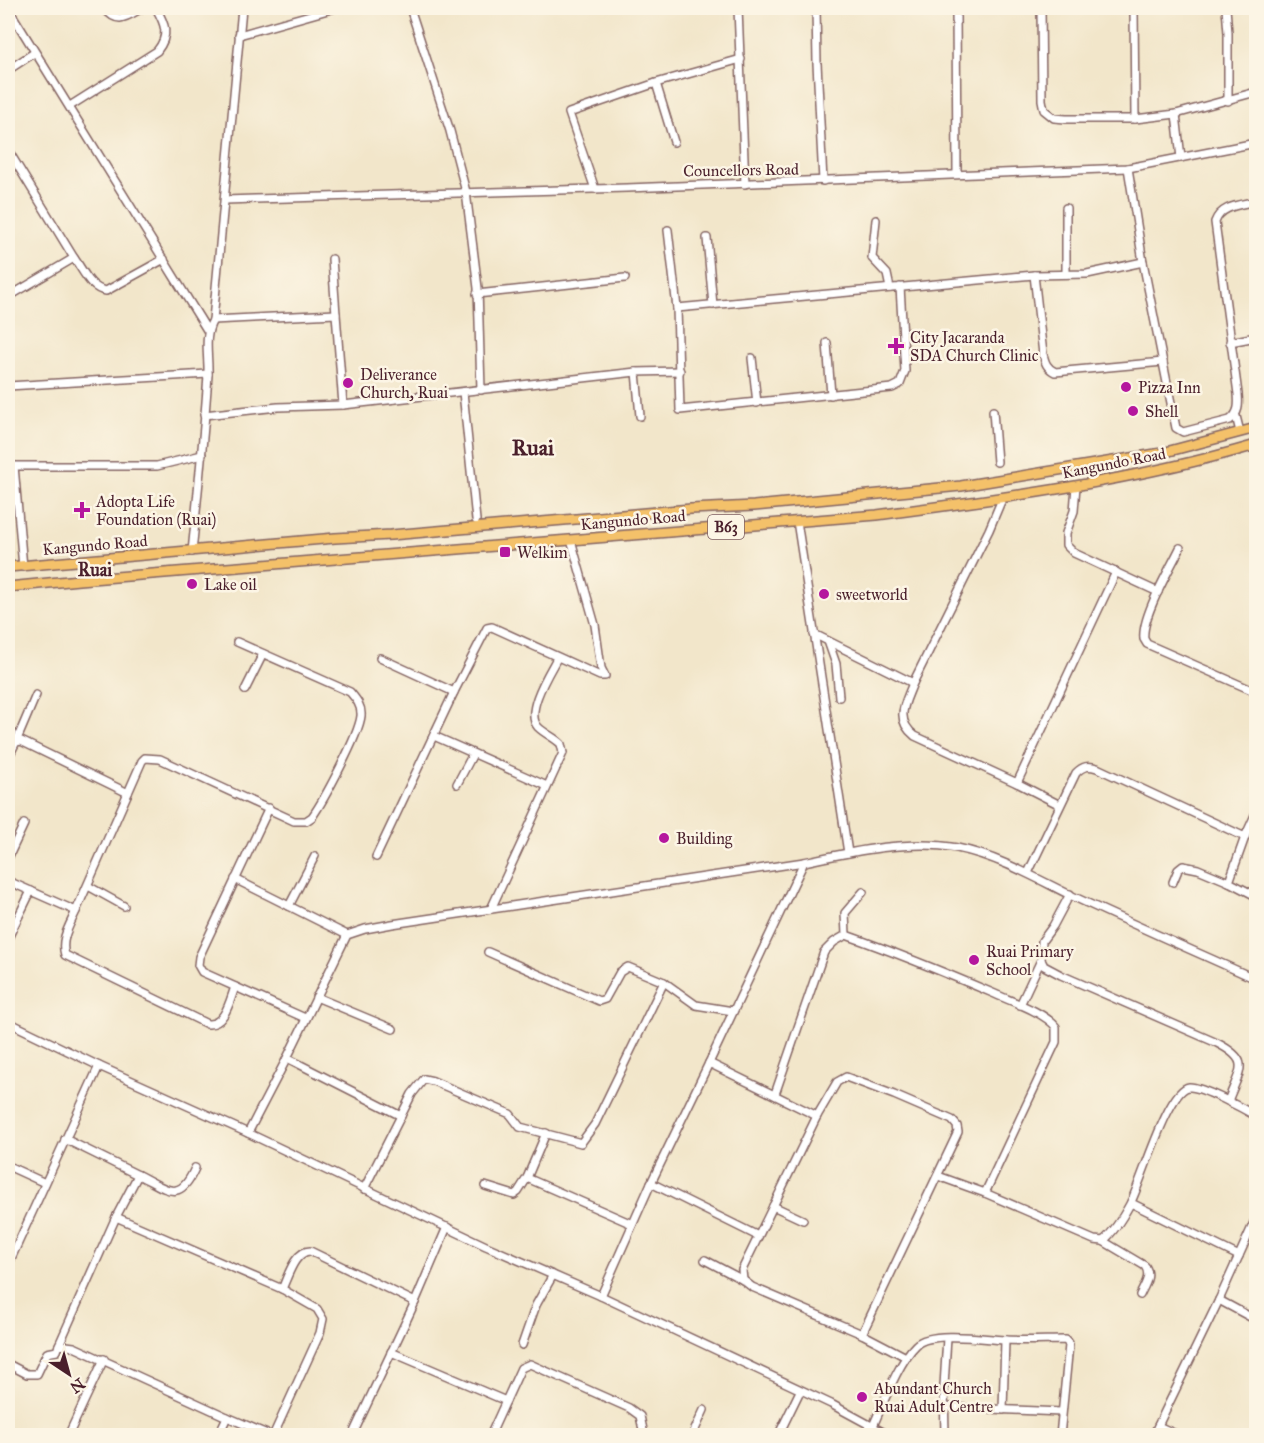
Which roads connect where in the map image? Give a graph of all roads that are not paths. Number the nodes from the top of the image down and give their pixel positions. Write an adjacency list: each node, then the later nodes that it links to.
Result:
1 (8, 8): 15 (street)
2 (104, 8): 3 (street)
3 (142, 8)
4 (156, 8): 21 (street)
5 (242, 8): 14 (street)
6 (335, 8): 14 (street)
7 (410, 8): 33 (street)
8 (738, 8): 16 (street)
9 (816, 8): 30 (street)
10 (956, 8): 29 (street)
11 (1041, 8): 23 (street)
12 (1134, 8): 23 (street)
13 (1226, 8): 20 (street)
14 (239, 36): 34 (street)
15 (34, 53): 17 (street); 21 (street)
16 (741, 59): 18 (street); 31 (street)
17 (8, 70)
18 (656, 83): 24 (street); 32 (street)
19 (1257, 93): 20 (street)
20 (1228, 101): 22 (street)
21 (70, 106): 41 (street)
22 (1176, 114): 23 (street); 27 (street)
23 (1135, 119)
24 (674, 142)
25 (1257, 143): 27 (street, Councellors Road)
26 (8, 150): 40 (street)
27 (1180, 158): 28 (street, Councellors Road)
28 (1128, 168): 29 (street, Councellors Road); 43 (street)
29 (957, 173): 30 (street, Councellors Road)
30 (823, 181): 31 (street, Councellors Road)
31 (745, 184): 32 (street, Councellors Road)
32 (595, 189): 33 (street, Councellors Road)
33 (466, 192): 34 (street, Councellors Road); 49 (street)
34 (225, 200): 54 (street)
35 (1257, 201): 57 (street)
36 (1066, 208): 44 (street)
37 (876, 220): 48 (street)
38 (668, 230): 52 (street)
39 (707, 238): 51 (street)
40 (74, 258): 41 (street); 50 (street)
41 (164, 258): 55 (street)
42 (332, 259): 53 (street)
43 (1143, 262): 44 (street); 60 (street)
44 (1066, 274): 45 (street)
45 (1034, 275): 47 (street); 60 (street)
46 (624, 278): 49 (street)
47 (900, 287): 48 (street); 67 (street)
48 (890, 288): 51 (street)
49 (477, 294): 65 (street)
50 (8, 297)
51 (713, 305): 52 (street)
52 (677, 308): 61 (street)
53 (336, 314): 54 (street); 69 (street)
54 (213, 320): 55 (street)
55 (207, 330): 63 (street)
56 (1257, 337): 57 (street)
57 (1230, 342): 73 (street)
58 (826, 343): 67 (street)
59 (752, 358): 68 (street)
60 (1163, 362): 73 (street)
61 (680, 370): 62 (street); 68 (street)
62 (636, 372): 65 (street); 72 (street)
63 (208, 374): 64 (street); 71 (street)
64 (8, 386)
65 (481, 390): 66 (street)
66 (463, 392): 69 (street); 86 (street)
67 (831, 395): 68 (street)
68 (757, 403)
69 (343, 405): 71 (street)
70 (993, 411): 81 (street)
71 (204, 415): 79 (street)
72 (640, 416)
73 (1236, 416): 75 (street)
74 (1257, 428): 75 (highway, Kangundo Road / B63)
75 (1240, 432): 76 (highway, Kangundo Road / B63)
76 (1210, 440): 78 (highway, Kangundo Road / B63); 80 (highway)
77 (1257, 446): 80 (highway, Kangundo Road / B63)
78 (1167, 452): 83 (highway); 90 (highway, Kangundo Road / B63)
79 (202, 455): 82 (street); 90 (street)
80 (1213, 457): 83 (highway, Kangundo Road / B63)
81 (997, 462)
82 (11, 466): 92 (street)
83 (1171, 467): 84 (highway, Kangundo Road / B63)
84 (1076, 486): 85 (highway, Kangundo Road / B63); 93 (street)
85 (1002, 499): 87 (highway, Kangundo Road / B63); 102 (street)
86 (476, 520)
87 (797, 521): 88 (highway, Kangundo Road / B63); 96 (street)
88 (571, 540): 94 (highway, Kangundo Road / B63); 101 (street)
89 (1180, 548): 95 (street)
90 (192, 552): 92 (highway, Kangundo Road / B63)
91 (8, 567): 92 (highway, Kangundo Road / B63)
92 (22, 567)
93 (1116, 572): 95 (street); 112 (street)
94 (8, 587)
95 (1158, 592): 105 (street)
96 (814, 634): 97 (street); 121 (street)
97 (828, 641): 102 (street); 107 (street)
98 (237, 642): 99 (street)
99 (263, 654): 103 (street); 117 (street)
100 (380, 658): 104 (street)
101 (557, 658): 104 (street); 114 (street)
102 (913, 683): 112 (street)
103 (245, 690)
104 (454, 692): 108 (street)
105 (1257, 692)
106 (36, 695): 109 (street)
107 (839, 697)
108 (434, 736): 110 (street); 123 (street)
109 (16, 742): 111 (street); 115 (street)
110 (473, 754): 113 (street); 114 (street)
111 (8, 758)
112 (1017, 783): 116 (street)
113 (457, 784)
114 (547, 786): 138 (street)
115 (128, 793): 117 (street); 131 (street)
116 (1060, 805): 120 (street); 126 (street)
117 (268, 808): 127 (street)
118 (1257, 813): 120 (street)
119 (24, 824): 124 (street)
120 (1245, 837): 130 (street)
121 (848, 853): 125 (street); 126 (street)
122 (315, 856): 137 (street)
123 (376, 857)
124 (8, 858)
125 (804, 862): 138 (street); 150 (street)
126 (1028, 873): 134 (street)
127 (235, 879): 137 (street); 147 (street)
128 (8, 881): 132 (street)
129 (1173, 882): 130 (street)
130 (1229, 882): 135 (street)
131 (88, 886): 136 (street); 139 (street)
132 (32, 891): 139 (street); 142 (street)
133 (863, 892): 141 (street)
134 (1070, 894): 144 (street); 145 (street)
135 (1257, 897)
136 (124, 906)
137 (289, 906): 140 (street)
138 (491, 909): 140 (street)
139 (76, 911): 147 (street)
140 (347, 935): 148 (street)
141 (846, 935): 149 (street); 157 (street)
142 (8, 938)
143 (488, 952): 146 (street)
144 (1041, 960): 149 (street); 158 (street)
145 (1257, 979)
146 (664, 982): 150 (street); 163 (street)
147 (235, 987): 151 (street)
148 (316, 997): 151 (street); 153 (street)
149 (1020, 1005): 174 (street)
150 (733, 1011): 155 (street)
151 (305, 1018): 154 (street)
152 (8, 1022): 156 (street)
153 (393, 1029)
154 (287, 1058): 159 (street); 162 (street)
155 (709, 1063): 157 (street); 171 (street)
156 (99, 1066): 162 (street); 164 (street)
157 (776, 1094): 160 (street)
158 (1228, 1101): 161 (street); 175 (street)
159 (401, 1116): 163 (street); 173 (street)
160 (817, 1116): 168 (street); 176 (street)
161 (1257, 1116)
162 (248, 1133): 173 (street)
163 (546, 1133): 169 (street)
164 (65, 1139): 167 (street); 170 (street)
165 (8, 1166): 170 (street)
166 (195, 1168): 167 (street)
167 (138, 1175): 177 (street)
168 (938, 1176): 174 (street); 195 (street)
169 (527, 1178): 172 (street); 180 (street)
170 (45, 1183): 186 (street)
171 (651, 1183): 180 (street); 182 (street)
172 (485, 1186)
173 (364, 1189): 181 (street)
174 (986, 1193): 183 (street)
175 (1131, 1203): 183 (street); 184 (street)
176 (773, 1206): 179 (street); 182 (street)
177 (116, 1217): 189 (street); 198 (street)
178 (1257, 1218): 184 (street)
179 (804, 1220)
180 (632, 1224): 191 (street)
181 (447, 1227): 187 (street); 193 (street)
182 (758, 1236): 188 (street)
183 (1103, 1241): 190 (street)
184 (1239, 1256): 192 (street)
185 (705, 1260): 188 (street)
186 (8, 1265)
187 (553, 1275): 191 (street); 199 (street)
188 (743, 1280): 195 (street)
189 (282, 1289): 193 (street); 215 (street)
190 (1140, 1295)
191 (601, 1296): 204 (street)
192 (1220, 1300): 194 (street); 212 (street)
193 (415, 1302): 200 (street)
194 (1257, 1320)
195 (862, 1334): 201 (street)
196 (947, 1338): 197 (street); 201 (street); 206 (street)
197 (1005, 1340): 208 (street); 209 (street)
198 (59, 1345): 202 (street); 203 (street)
199 (522, 1345)
200 (392, 1352): 205 (street); 216 (street)
201 (906, 1357): 211 (street)
202 (104, 1359): 210 (street); 213 (street)
203 (8, 1364)
204 (800, 1391): 211 (street); 220 (street)
205 (506, 1401): 217 (street); 218 (street)
206 (944, 1407): 208 (street); 222 (street)
207 (704, 1410): 219 (street)
208 (1003, 1410): 209 (street)
209 (1061, 1412): 223 (street)
210 (227, 1417): 214 (street); 215 (street)
211 (873, 1426): 221 (street)
212 (1158, 1426): 224 (street); 225 (street)
213 (68, 1436)
214 (218, 1436)
215 (272, 1436)
216 (352, 1436)
217 (490, 1436)
218 (640, 1436)
219 (692, 1436)
220 (778, 1436)
221 (890, 1436)
222 (945, 1436)
223 (1060, 1436)
224 (1153, 1436)
225 (1180, 1436)

